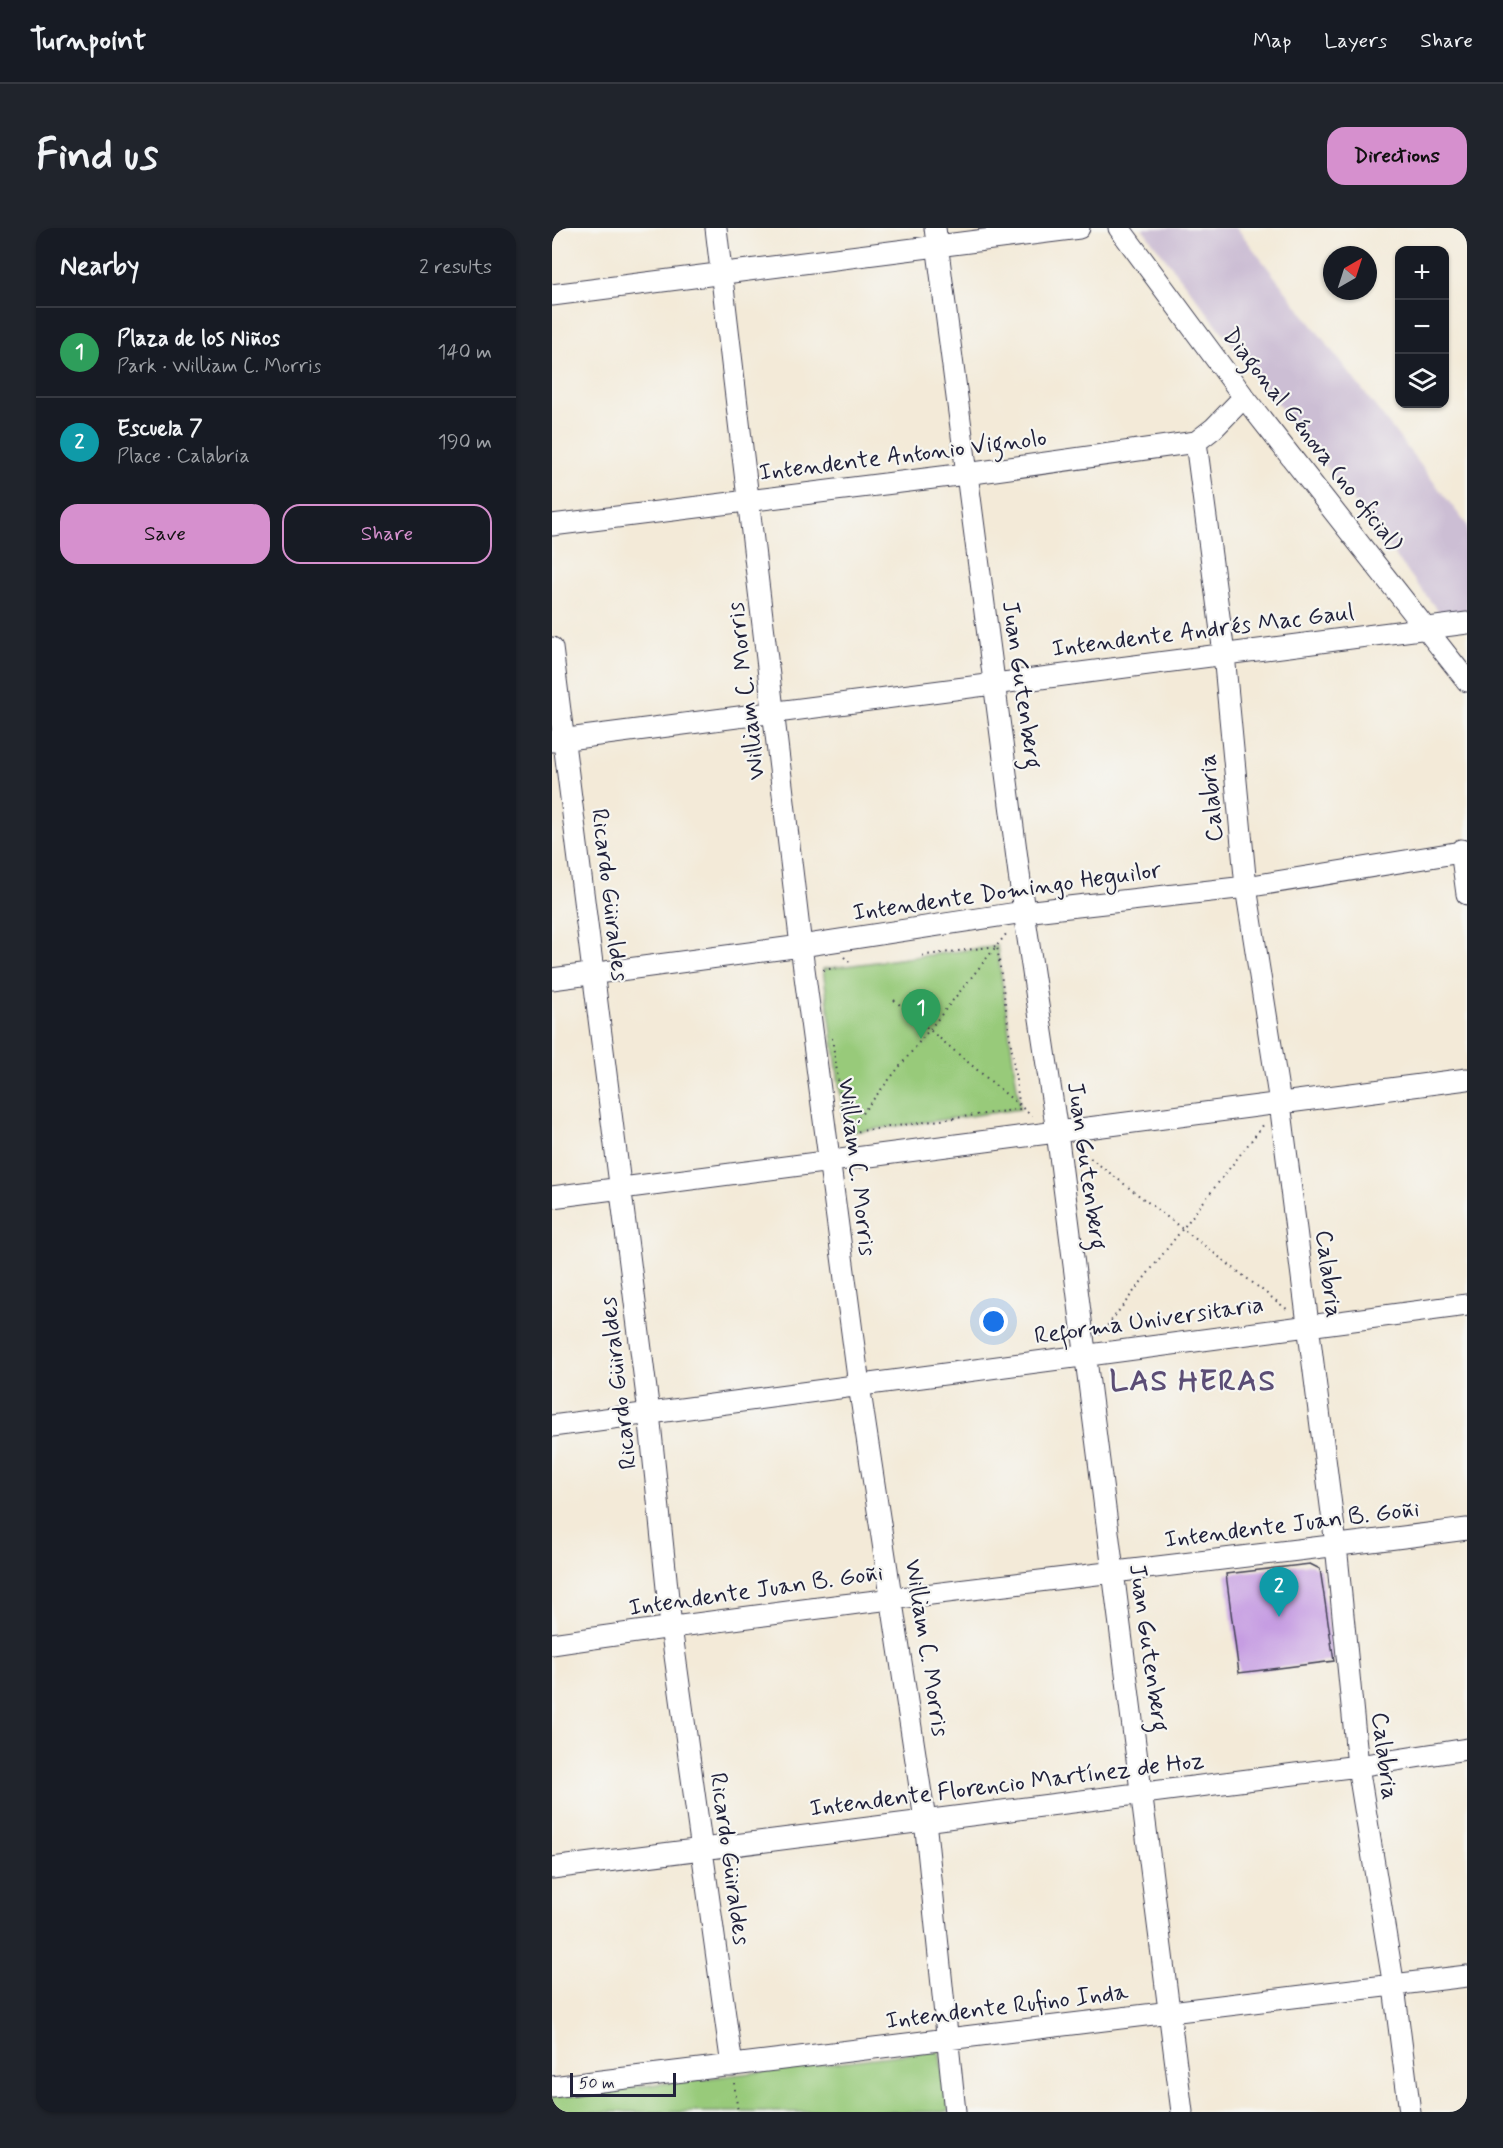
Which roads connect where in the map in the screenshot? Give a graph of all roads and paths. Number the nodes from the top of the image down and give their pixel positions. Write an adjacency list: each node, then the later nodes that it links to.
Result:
1 (716, 228): 5 (street, William C. Morris)
2 (1079, 228): 4 (street)
3 (1119, 228): 7 (street, Diagonal Génova (no oficial))
4 (936, 237): 5 (street); 9 (street, Juan Gutenberg)
5 (722, 273): 6 (street); 10 (street, William C. Morris)
6 (552, 295)
7 (1244, 397): 8 (street); 13 (street, Diagonal Génova (no oficial))
8 (1196, 442): 9 (street, Intendente Antonio Vignolo); 15 (street, Calabria)
9 (966, 474): 10 (street, Intendente Antonio Vignolo); 17 (street, Juan Gutenberg)
10 (750, 501): 11 (street, Intendente Antonio Vignolo); 18 (street, William C. Morris)
11 (552, 525)
12 (1467, 623): 13 (street, Intendente Andrés Mac Gaul)
13 (1427, 628): 15 (street, Intendente Andrés Mac Gaul); 16 (street, Diagonal Génova (no oficial))
14 (552, 648): 19 (street, Ricardo Güiraldes)
15 (1224, 654): 17 (street, Intendente Andrés Mac Gaul); 21 (street, Calabria)
16 (1467, 681)
17 (996, 684): 18 (street, Intendente Andrés Mac Gaul); 23 (street, Juan Gutenberg)
18 (775, 712): 19 (street, Intendente Andrés Mac Gaul); 24 (street, William C. Morris)
19 (558, 740): 28 (street, Ricardo Güiraldes)
20 (1464, 850): 21 (street, Intendente Domingo Heguilor); 22 (street)
21 (1246, 887): 23 (street, Intendente Domingo Heguilor); 35 (street, Calabria)
22 (1467, 894)
23 (1024, 912): 24 (street, Intendente Domingo Heguilor); 25 (path); 37 (street, Juan Gutenberg)
24 (801, 946): 28 (street, Intendente Domingo Heguilor); 39 (street, William C. Morris)
25 (997, 946): 26 (path); 33 (path); 36 (path)
26 (919, 956)
27 (836, 968): 30 (path)
28 (593, 974): 29 (street, Intendente Domingo Heguilor); 40 (street, Ricardo Güiraldes)
29 (552, 979)
30 (824, 981)
31 (894, 1000): 33 (path)
32 (831, 1028): 38 (path)
33 (929, 1030): 36 (path); 38 (path)
34 (1467, 1079): 35 (street)
35 (1280, 1103): 37 (street); 42 (path); 44 (street, Calabria)
36 (1020, 1109): 37 (path); 38 (path)
37 (1057, 1132): 39 (street); 42 (path); 45 (street, Juan Gutenberg)
38 (846, 1133)
39 (829, 1161): 40 (street); 46 (street, William C. Morris)
40 (621, 1188): 41 (street); 47 (street, Ricardo Güiraldes)
41 (552, 1197)
42 (1183, 1229): 44 (path); 45 (path)
43 (1467, 1305): 44 (street, Reforma Universitaria)
44 (1308, 1326): 45 (street, Reforma Universitaria); 50 (street, Calabria)
45 (1084, 1355): 46 (street, Reforma Universitaria); 51 (street, Juan Gutenberg)
46 (859, 1385): 47 (street, Reforma Universitaria); 52 (street, William C. Morris)
47 (649, 1413): 48 (street, Reforma Universitaria); 53 (street, Ricardo Güiraldes)
48 (552, 1425)
49 (1467, 1528): 50 (street, Intendente Juan B. Goñi)
50 (1336, 1545): 51 (street, Intendente Juan B. Goñi); 56 (street, Calabria)
51 (1112, 1574): 52 (street, Intendente Juan B. Goñi); 57 (street, Juan Gutenberg)
52 (893, 1598): 53 (street, Intendente Juan B. Goñi); 58 (street, William C. Morris)
53 (671, 1627): 54 (street, Intendente Juan B. Goñi); 59 (street, Ricardo Güiraldes)
54 (552, 1644)
55 (1467, 1749): 56 (street, Intendente Florencio Martínez de Hoz)
56 (1358, 1766): 57 (street, Intendente Florencio Martínez de Hoz); 62 (street, Calabria)
57 (1143, 1793): 58 (street, Intendente Florencio Martínez de Hoz); 63 (street, Juan Gutenberg)
58 (926, 1820): 59 (street, Intendente Florencio Martínez de Hoz); 64 (street, William C. Morris)
59 (702, 1849): 60 (street, Intendente Florencio Martínez de Hoz); 65 (street, Ricardo Güiraldes)
60 (552, 1868)
61 (1467, 1976): 62 (street, Intendente Rufino Inda)
62 (1394, 1987): 63 (street, Intendente Rufino Inda); 70 (street, Calabria)
63 (1169, 2013): 64 (street, Intendente Rufino Inda); 69 (street, Juan Gutenberg)
64 (946, 2039): 65 (street, Intendente Rufino Inda); 68 (street, William C. Morris)
65 (732, 2066): 66 (street, Intendente Rufino Inda); 67 (path)
66 (552, 2087)
67 (738, 2112)
68 (955, 2112)
69 (1182, 2112)
70 (1410, 2112)

